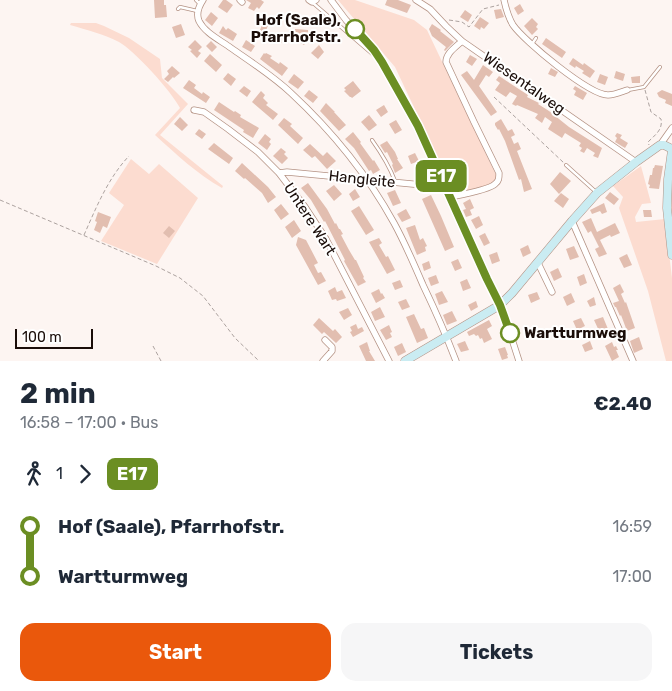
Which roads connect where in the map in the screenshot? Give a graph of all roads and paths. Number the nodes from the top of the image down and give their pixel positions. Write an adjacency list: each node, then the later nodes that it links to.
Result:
1 (331, 0): 12 (street)
2 (416, 0): 8 (street, Wiesentalweg)
3 (200, 1): 7 (street)
4 (312, 1): 12 (lane)
5 (504, 2): 8 (path); 11 (street)
6 (178, 9): 7 (lane)
7 (198, 12): 27 (street)
8 (441, 20): 10 (street, Wiesentalweg)
9 (536, 38): 11 (lane)
10 (462, 41): 24 (street, Wiesentalweg); 31 (street)
11 (532, 44): 15 (street)
12 (382, 62): 29 (street)
13 (660, 67): 14 (lane)
14 (644, 87): 15 (lane); 22 (path)
15 (627, 90)
16 (494, 97): 25 (path)
17 (194, 110): 26 (street, Untere Wart)
18 (672, 128): 20 (street)
19 (372, 140): 28 (lane)
20 (660, 145): 21 (street); 22 (street)
21 (672, 150): 35 (street)
22 (649, 152): 24 (street)
23 (129, 156): 34 (path)
24 (636, 162): 30 (street)
25 (566, 165): 30 (lane)
26 (279, 173): 27 (street, Hangleite); 45 (street, Untere Wart)
27 (367, 180): 28 (street, Hangleite); 39 (street)
28 (396, 183): 29 (street, Hangleite)
29 (445, 186): 31 (street)
30 (597, 193): 33 (street)
31 (450, 197): 38 (street)
32 (0, 200): 34 (path)
33 (572, 221): 36 (street); 49 (street)
34 (84, 235): 43 (path)
35 (672, 255)
36 (538, 263): 37 (street); 38 (street)
37 (552, 292)
38 (500, 305): 39 (street); 48 (street)
39 (447, 337): 46 (street); 47 (street)
40 (325, 340): 44 (street)
41 (153, 346): 42 (path)
42 (161, 361)
43 (259, 361)
44 (323, 361)
45 (389, 361)
46 (405, 361)
47 (456, 361)
48 (519, 361)
49 (633, 361)

